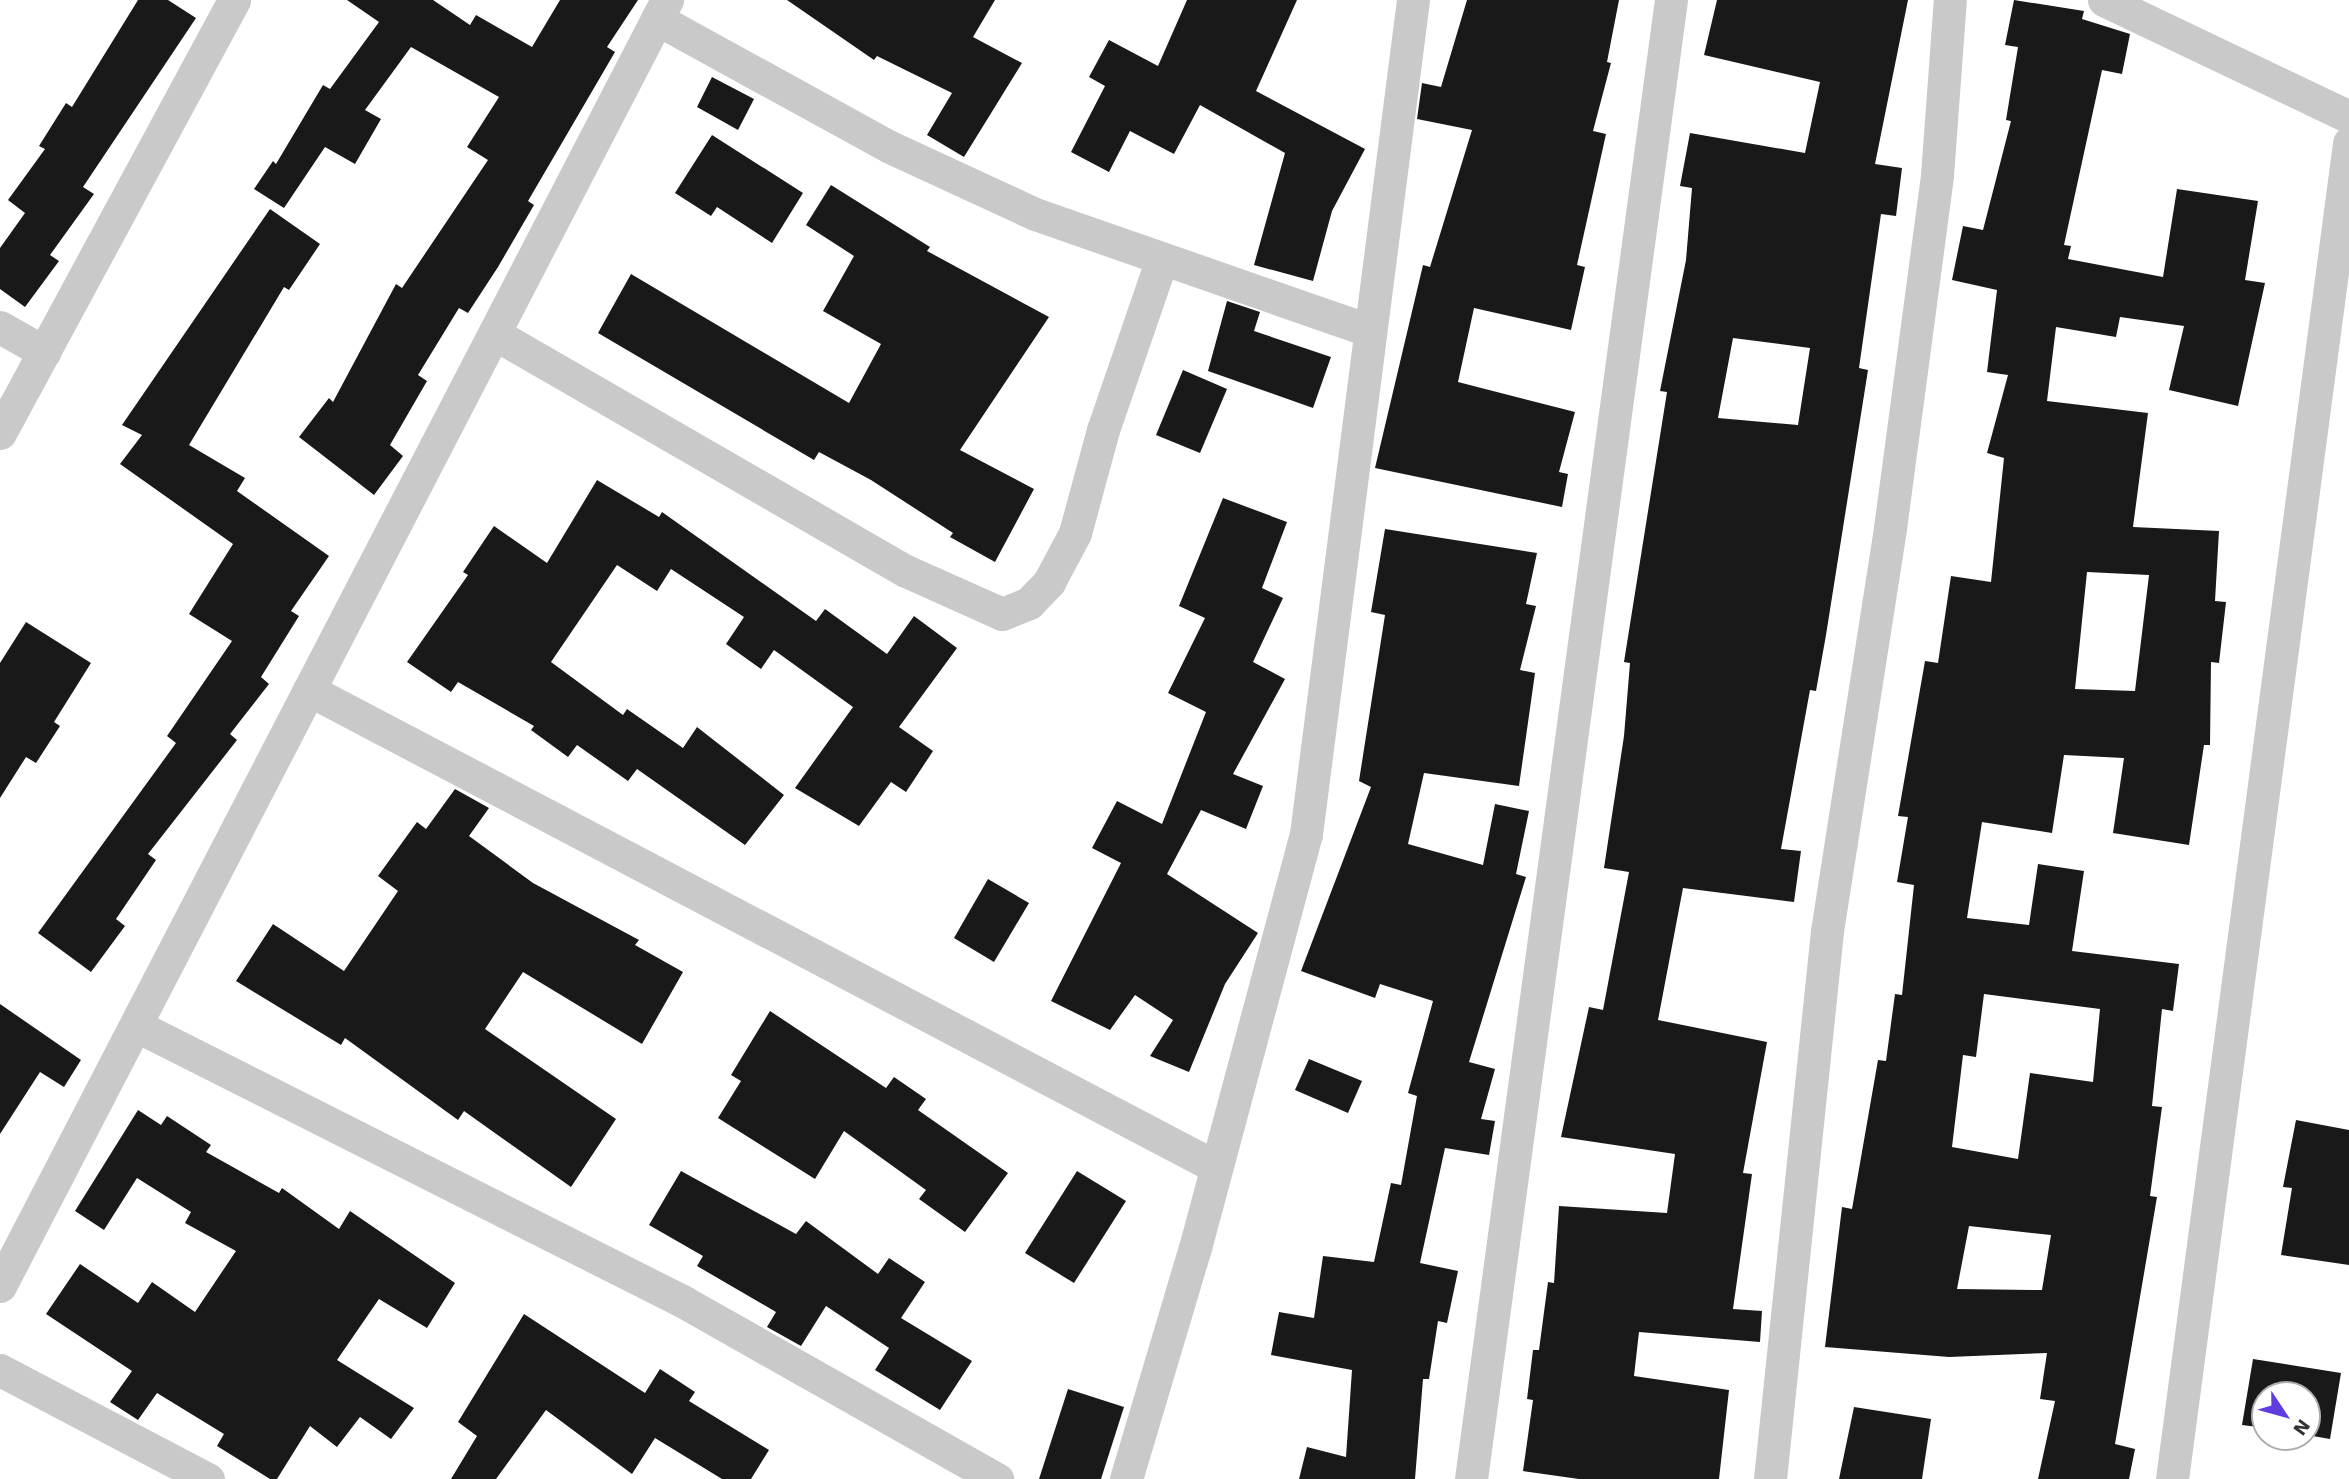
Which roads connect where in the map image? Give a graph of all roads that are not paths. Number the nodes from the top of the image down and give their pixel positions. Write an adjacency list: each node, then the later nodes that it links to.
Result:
1 (234, 0): 13 (street)
2 (1413, 0): 11 (street)
3 (1671, 0): 23 (street)
4 (1950, 0): 24 (street)
5 (2104, 0): 7 (street)
6 (662, 10): 9 (street); 12 (street)
7 (2349, 117)
8 (2349, 143): 25 (street)
9 (1162, 259): 11 (street); 12 (street)
10 (0, 327): 13 (street)
11 (1369, 330): 17 (street)
12 (495, 334): 15 (street)
13 (44, 352): 14 (street)
14 (0, 433)
15 (309, 690): 16 (street); 17 (street)
16 (137, 1026): 18 (street); 21 (street)
17 (1216, 1167): 22 (street)
18 (0, 1286)
19 (0, 1370): 20 (street)
20 (208, 1479)
21 (997, 1479)
22 (1126, 1479)
23 (1471, 1479)
24 (1770, 1479)
25 (2172, 1479)

